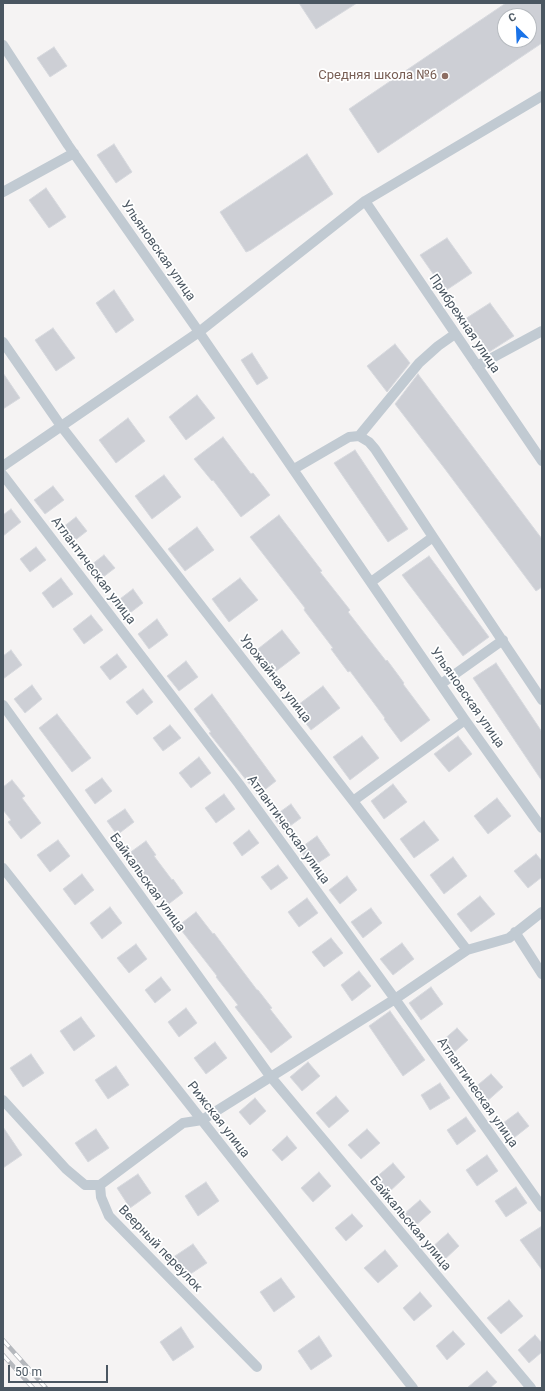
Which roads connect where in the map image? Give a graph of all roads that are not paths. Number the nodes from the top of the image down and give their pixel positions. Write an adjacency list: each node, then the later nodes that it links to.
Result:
1 (3, 45): 3 (street, Ульяновская улица)
2 (542, 96): 5 (street)
3 (74, 153): 4 (street); 7 (street, Ульяновская улица)
4 (3, 192)
5 (365, 201): 7 (street); 8 (street, Прибрежная улица)
6 (542, 331): 10 (street)
7 (199, 332): 11 (street); 15 (street, Ульяновская улица)
8 (456, 334): 10 (street, Прибрежная улица); 12 (street)
9 (3, 342): 11 (street)
10 (477, 366): 13 (street, Прибрежная улица)
11 (61, 426): 14 (street); 24 (street, Урожайная улица)
12 (359, 436): 15 (street); 17 (street)
13 (542, 461)
14 (3, 466)
15 (294, 469): 18 (street, Ульяновская улица)
16 (3, 475): 31 (street, Атлантическая улица)
17 (433, 537): 18 (street); 19 (street)
18 (371, 582): 20 (street, Ульяновская улица)
19 (503, 640): 20 (street); 21 (street)
20 (441, 684): 23 (street, Ульяновская улица)
21 (542, 700)
22 (3, 705): 32 (street, Байкальская улица)
23 (465, 720): 24 (street); 25 (street, Ульяновская улица)
24 (353, 801): 29 (street, Урожайная улица)
25 (542, 828)
26 (3, 868): 34 (street, Рижская улица)
27 (542, 912): 28 (street)
28 (515, 932): 29 (street); 30 (street)
29 (466, 950): 31 (street)
30 (542, 974)
31 (395, 999): 32 (street); 36 (street, Атлантическая улица)
32 (270, 1076): 34 (street); 39 (street, Байкальская улица)
33 (3, 1100): 35 (street)
34 (202, 1120): 35 (street); 38 (street, Рижская улица)
35 (100, 1185): 37 (street, Веерный переулок)
36 (542, 1207)
37 (257, 1367)
38 (413, 1388)
39 (531, 1388)

